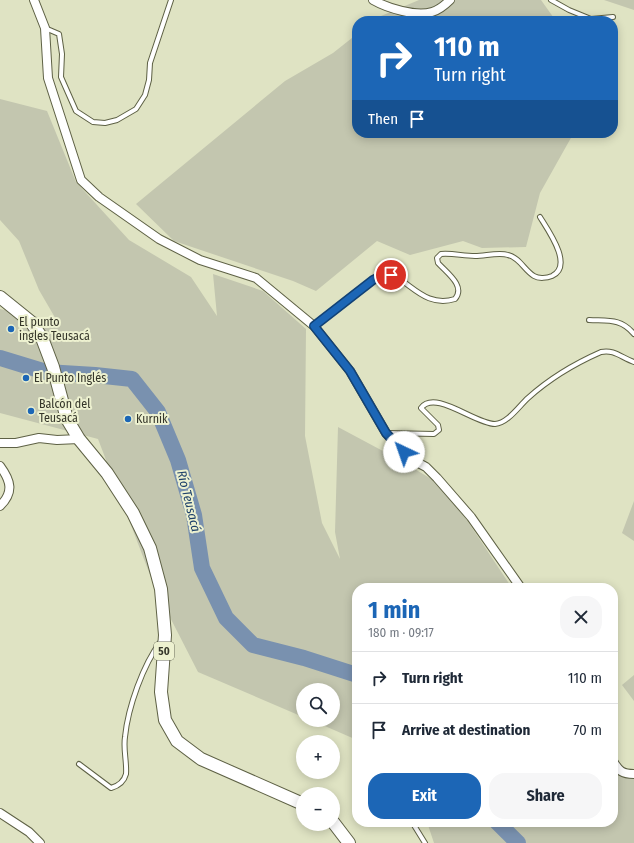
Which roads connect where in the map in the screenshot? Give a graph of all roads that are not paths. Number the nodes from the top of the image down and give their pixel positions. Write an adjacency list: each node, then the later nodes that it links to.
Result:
1 (34, 0): 7 (street)
2 (171, 0): 7 (lane)
3 (374, 0): 4 (street)
4 (450, 0)
5 (551, 0): 6 (lane)
6 (586, 16)
7 (45, 28): 11 (street)
8 (540, 217): 11 (lane)
9 (0, 297): 15 (main road, 50)
10 (588, 320): 12 (lane)
11 (314, 326): 14 (street)
12 (634, 334)
13 (634, 362): 14 (lane)
14 (386, 433): 19 (street)
15 (79, 439): 16 (street); 20 (main road, 50)
16 (0, 443)
17 (0, 466): 18 (street)
18 (0, 506)
19 (517, 583)
20 (165, 635): 21 (lane); 24 (main road, 50)
21 (79, 764)
22 (618, 769): 23 (street)
23 (634, 774)
24 (296, 801)
25 (0, 813): 28 (street)
26 (415, 827): 30 (lane)
27 (340, 831): 29 (main road)
28 (40, 843)
29 (349, 843)
30 (425, 843)

